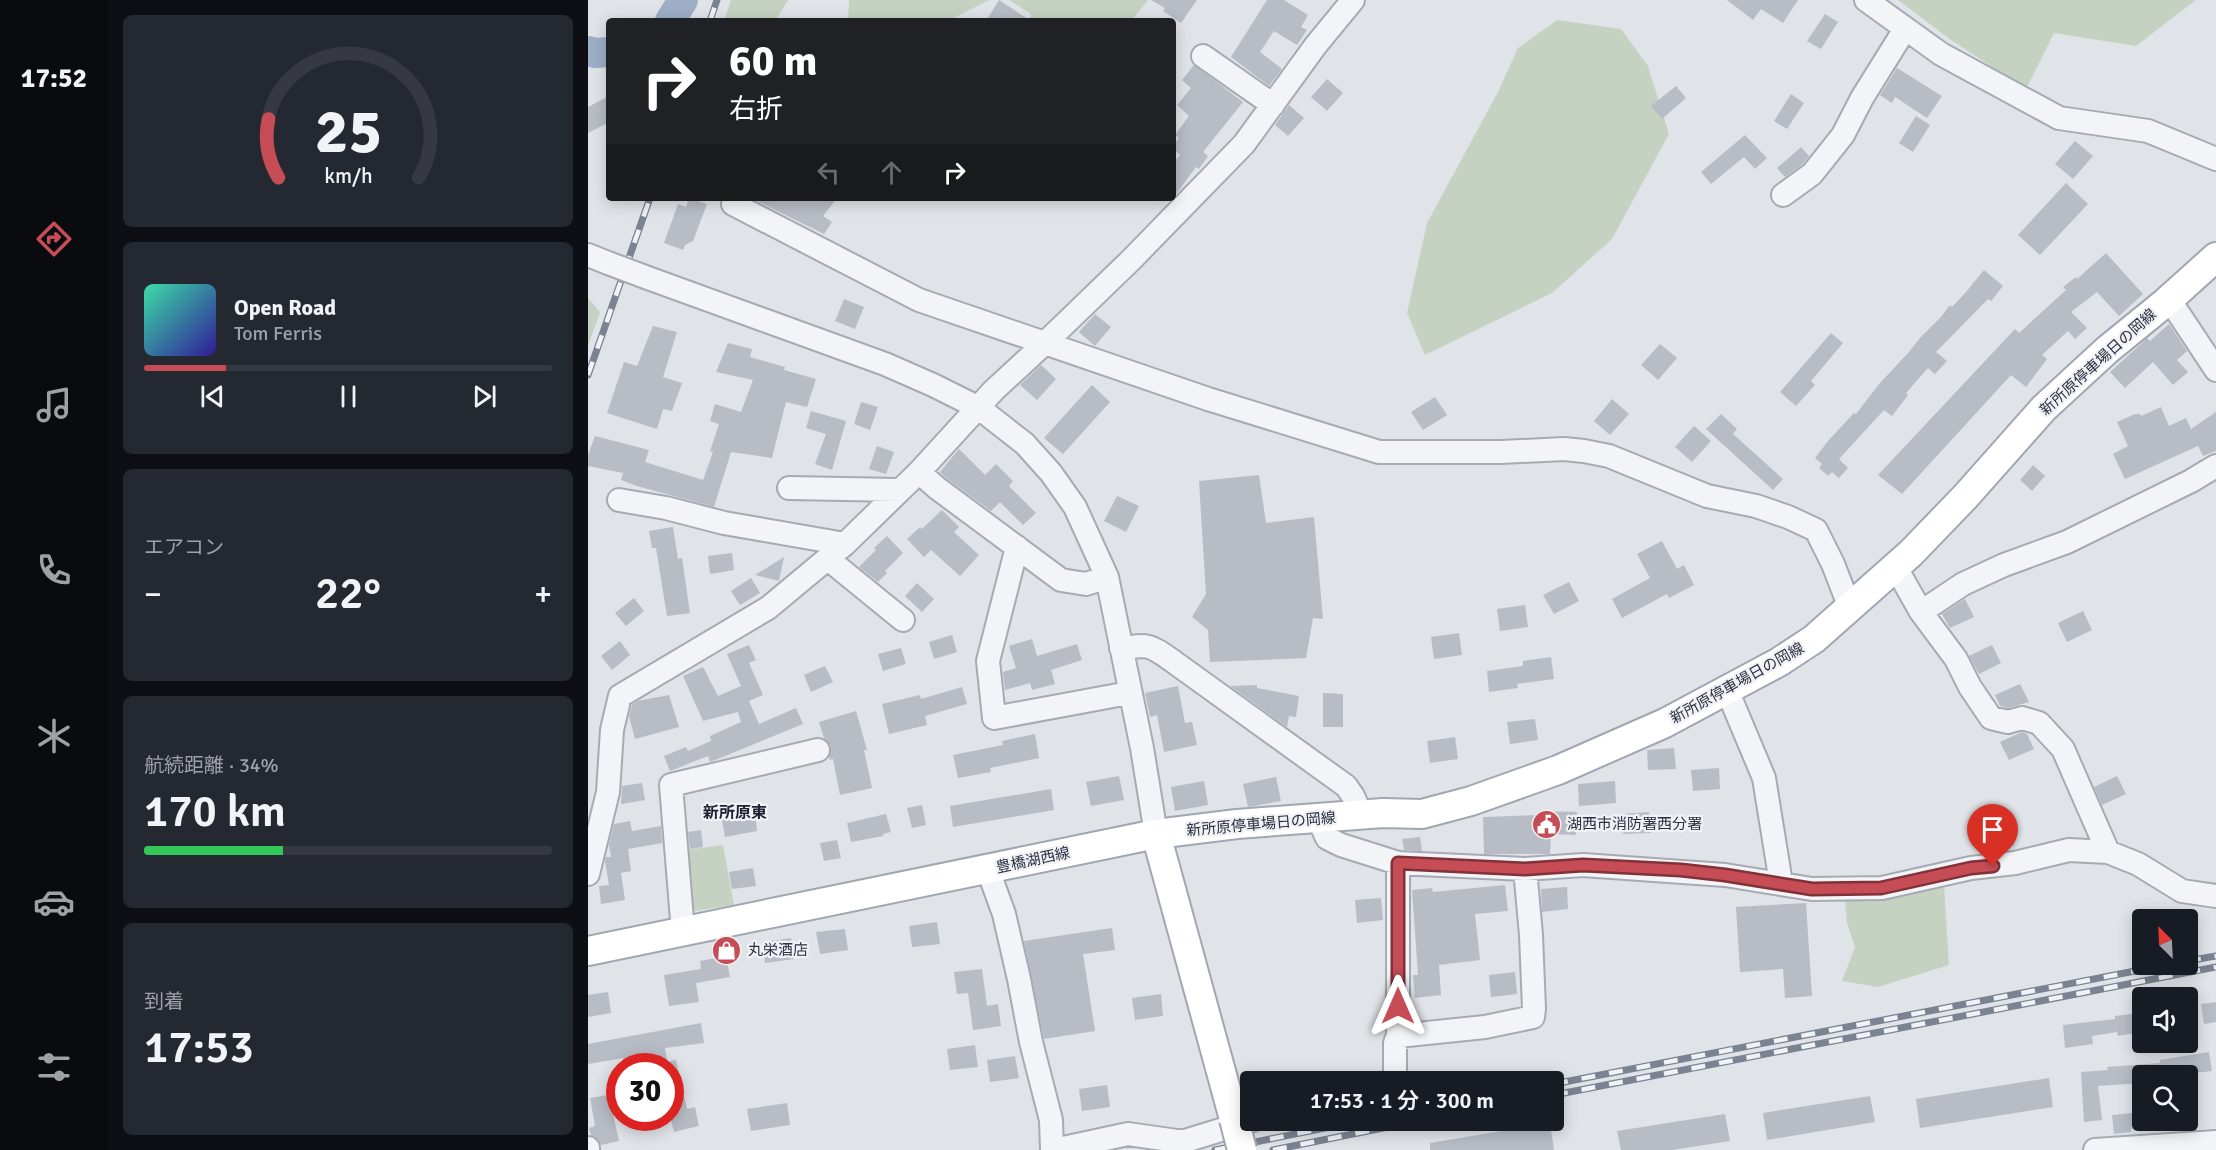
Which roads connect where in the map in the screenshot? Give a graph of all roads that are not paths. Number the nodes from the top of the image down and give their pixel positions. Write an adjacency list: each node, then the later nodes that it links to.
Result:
1 (1353, 0): 5 (street)
2 (1866, 0): 3 (street)
3 (1905, 29): 6 (street); 7 (street)
4 (1203, 56): 5 (street)
5 (1273, 105): 12 (street)
6 (2216, 159)
7 (1783, 195)
8 (734, 201): 12 (street)
9 (2216, 257): 11 (main road, 新所原停車場日の岡線)
10 (598, 259): 14 (street, bridge)
11 (2169, 299): 13 (street); 23 (main road, 新所原停車場日の岡線)
12 (1045, 343): 14 (street); 25 (street)
13 (2216, 370)
14 (979, 408): 16 (street); 24 (street)
15 (2216, 466): 26 (street)
16 (919, 472): 18 (street); 21 (street)
17 (789, 488): 18 (street)
18 (899, 490): 20 (street)
19 (619, 500): 20 (street)
20 (845, 544): 22 (street)
21 (1017, 547): 24 (street); 30 (street)
22 (828, 559): 27 (street); 39 (street)
23 (1895, 566): 25 (main road, 新所原停車場日の岡線); 26 (street)
24 (1107, 577): 28 (street)
25 (1850, 608): 29 (main road, 新所原停車場日の岡線)
26 (1921, 612): 35 (street)
27 (903, 620)
28 (1121, 648): 30 (street); 32 (street)
29 (1727, 690): 32 (main road, 新所原停車場日の岡線); 40 (street)
30 (1129, 693): 34 (street)
31 (818, 750): 42 (street)
32 (1362, 816): 33 (main road, 新所原停車場日の岡線)
33 (1318, 818): 34 (main road, 新所原停車場日の岡線); 36 (street)
34 (1156, 834): 38 (main road, 豊橋湖西線); 46 (main road)
35 (2108, 852): 40 (street); 41 (street)
36 (1398, 863): 37 (street); 44 (street)
37 (1525, 869): 40 (street); 44 (street)
38 (988, 870): 42 (main road, 豊橋湖西線); 50 (street)
39 (588, 874)
40 (1781, 883)
41 (2216, 896)
42 (682, 932): 43 (main road, 豊橋湖西線)
43 (588, 951)
44 (1398, 1036): 45 (street)
45 (1395, 1071)
46 (1240, 1110)
47 (1240, 1121): 50 (street)
48 (1243, 1131): 51 (main road, bridge)
49 (2216, 1142): 52 (street)
50 (1053, 1150)
51 (1242, 1150)
52 (2095, 1150)

